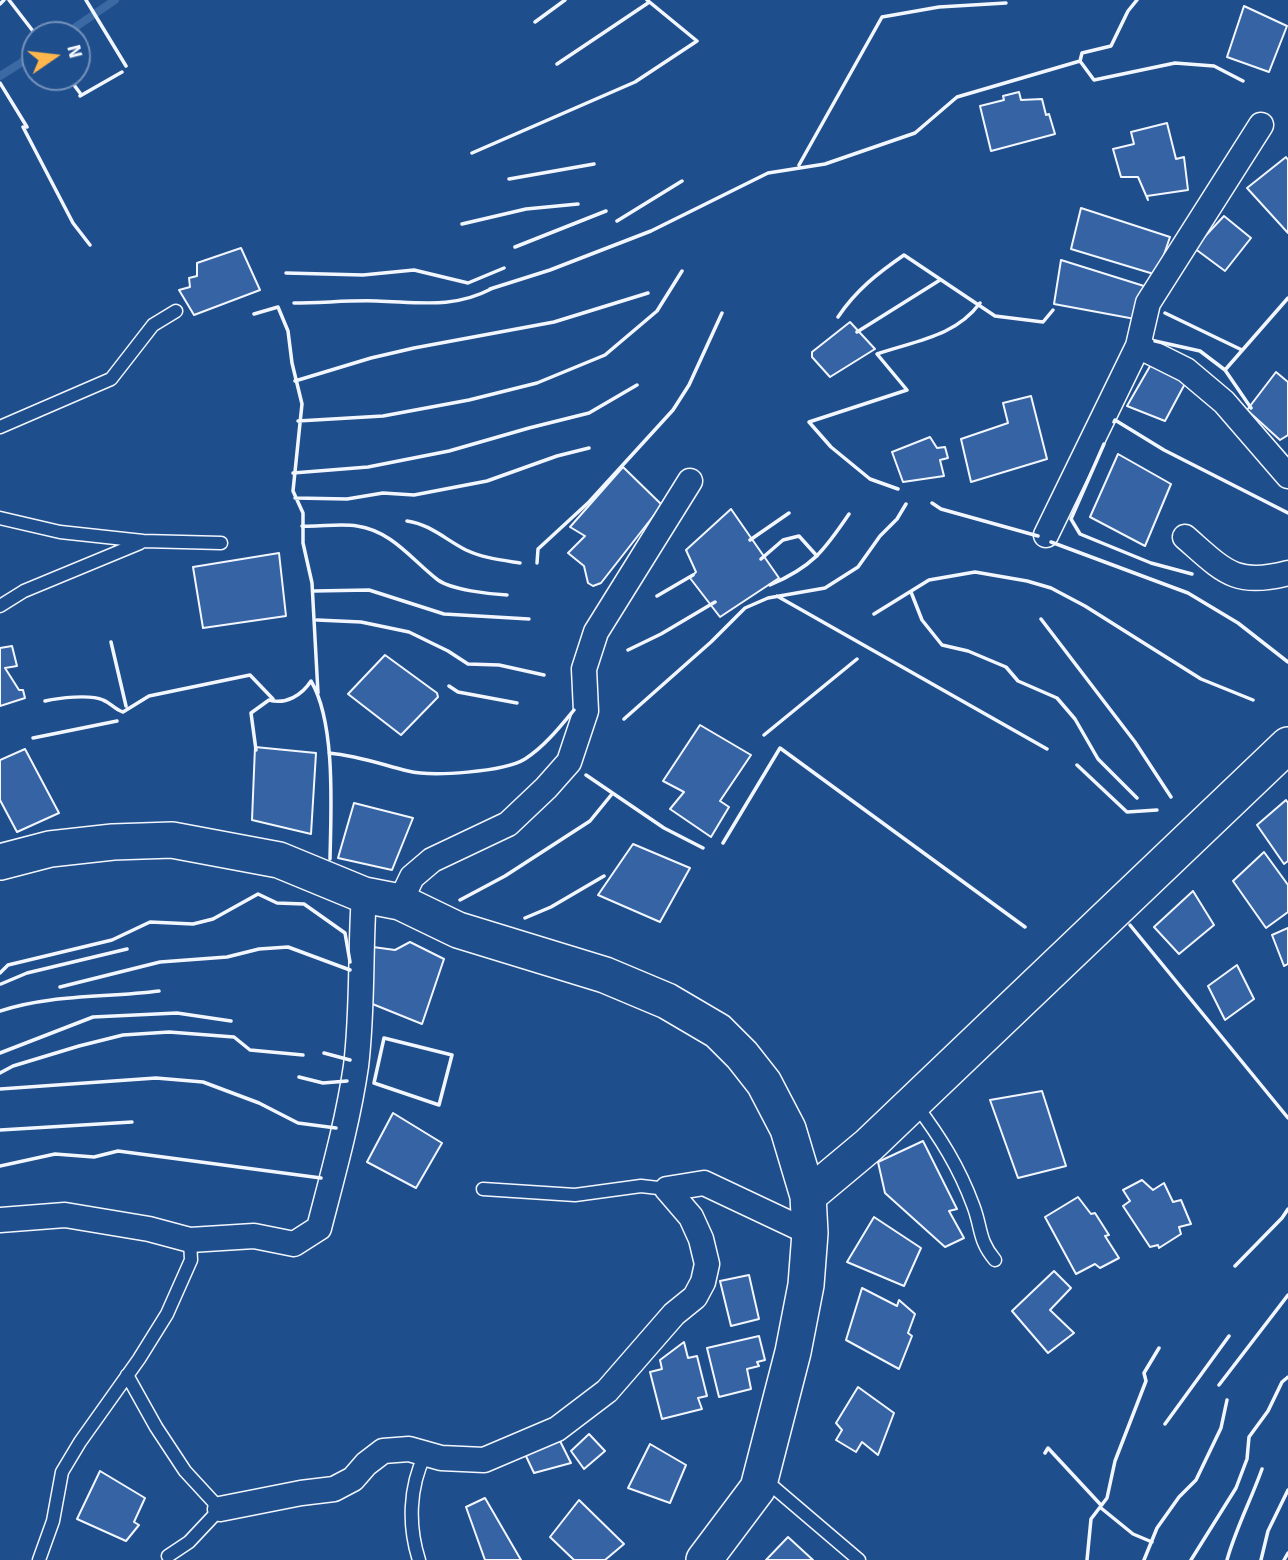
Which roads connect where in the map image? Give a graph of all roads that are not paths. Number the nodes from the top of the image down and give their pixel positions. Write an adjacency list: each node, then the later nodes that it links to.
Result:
1 (1261, 125): 3 (street)
2 (176, 311): 4 (lane)
3 (1138, 346): 5 (street); 8 (street)
4 (0, 428)
5 (1288, 476)
6 (690, 481): 17 (street)
7 (0, 518): 10 (lane)
8 (1046, 535)
9 (1185, 537): 12 (street)
10 (144, 541): 11 (lane); 13 (lane)
11 (221, 543)
12 (1288, 573)
13 (0, 606)
14 (1288, 745): 18 (main road)
15 (0, 862): 16 (main road)
16 (364, 895): 17 (main road); 24 (street)
17 (400, 902): 21 (main road)
18 (914, 1102): 21 (main road); 25 (lane)
19 (483, 1189): 20 (lane)
20 (667, 1189): 23 (street); 27 (street)
21 (808, 1196): 23 (main road)
22 (0, 1220): 24 (street)
23 (810, 1233): 28 (main road)
24 (190, 1240): 26 (lane)
25 (995, 1260)
26 (127, 1375): 29 (lane); 31 (lane)
27 (425, 1455): 29 (street); 32 (lane)
28 (761, 1477): 33 (main road); 34 (lane)
29 (220, 1509): 30 (lane)
30 (168, 1556)
31 (39, 1560)
32 (419, 1560)
33 (704, 1560)
34 (859, 1560)

